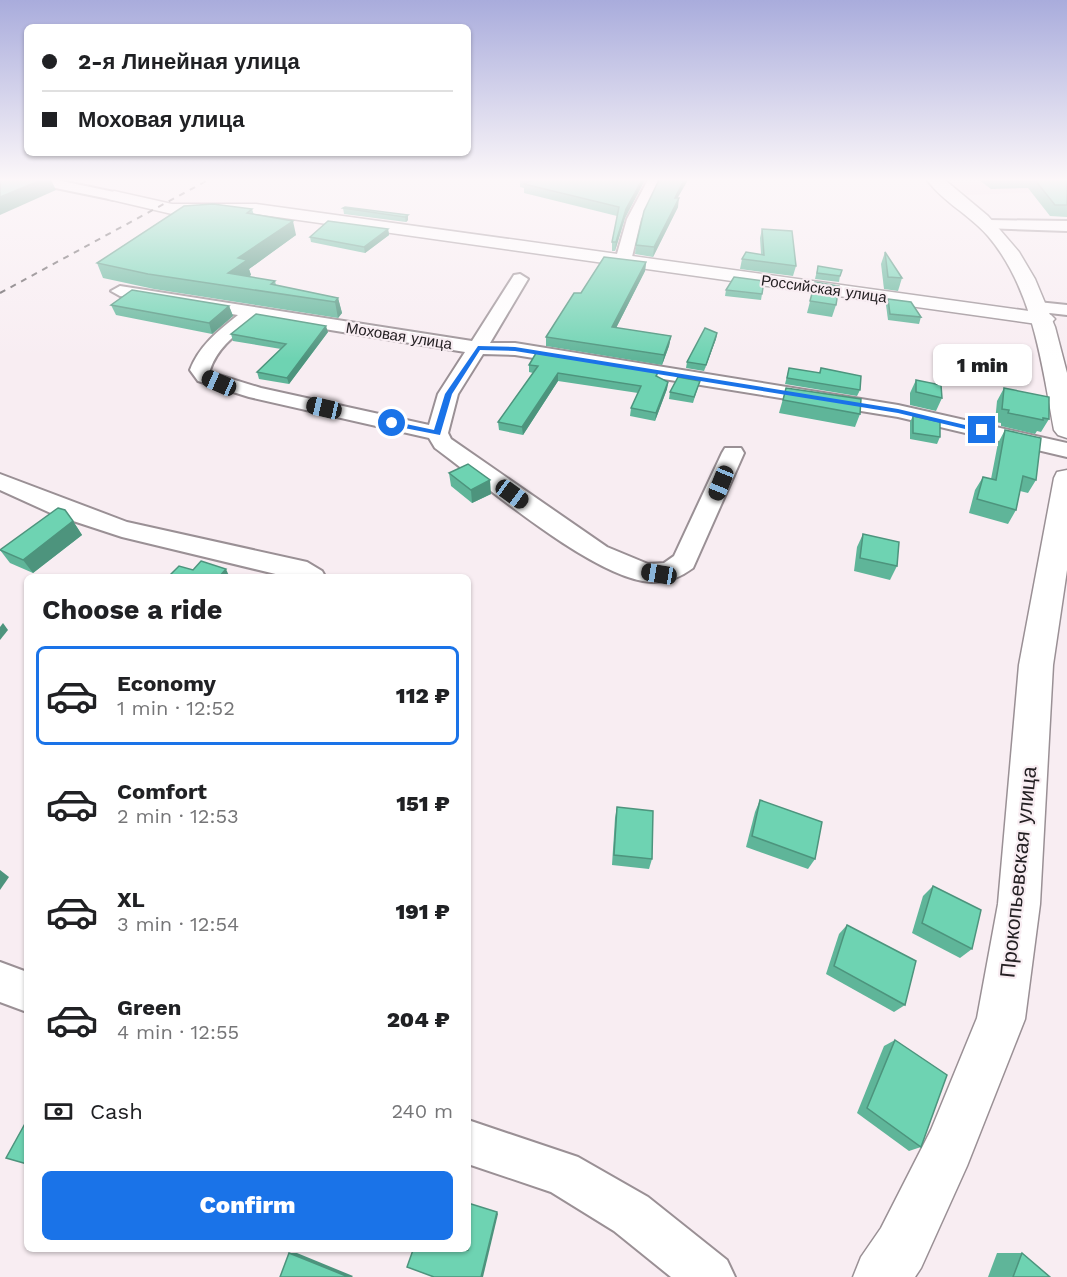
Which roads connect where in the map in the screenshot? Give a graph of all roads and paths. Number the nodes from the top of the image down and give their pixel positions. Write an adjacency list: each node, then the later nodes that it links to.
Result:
1 (472, 240): 4 (main road, Российская улица)
2 (629, 240): 4 (street)
3 (999, 240): 9 (main road)
4 (623, 261): 9 (main road, Российская улица)
5 (520, 279): 10 (street)
6 (120, 291): 8 (street, Моховая улица)
7 (1067, 310): 9 (street)
8 (252, 313): 10 (street, Моховая улица); 12 (street)
9 (1041, 313): 11 (main road)
10 (478, 348): 12 (street); 13 (street, Моховая улица)
11 (1067, 430)
12 (437, 433): 14 (street)
13 (1067, 450)
14 (733, 453)
15 (1067, 478): 22 (main road, Прокопьевская улица)
16 (0, 481): 17 (street)
17 (306, 574)
18 (0, 982): 19 (street)
19 (24, 991)
20 (471, 1143): 21 (street)
21 (710, 1277)
22 (881, 1277)

